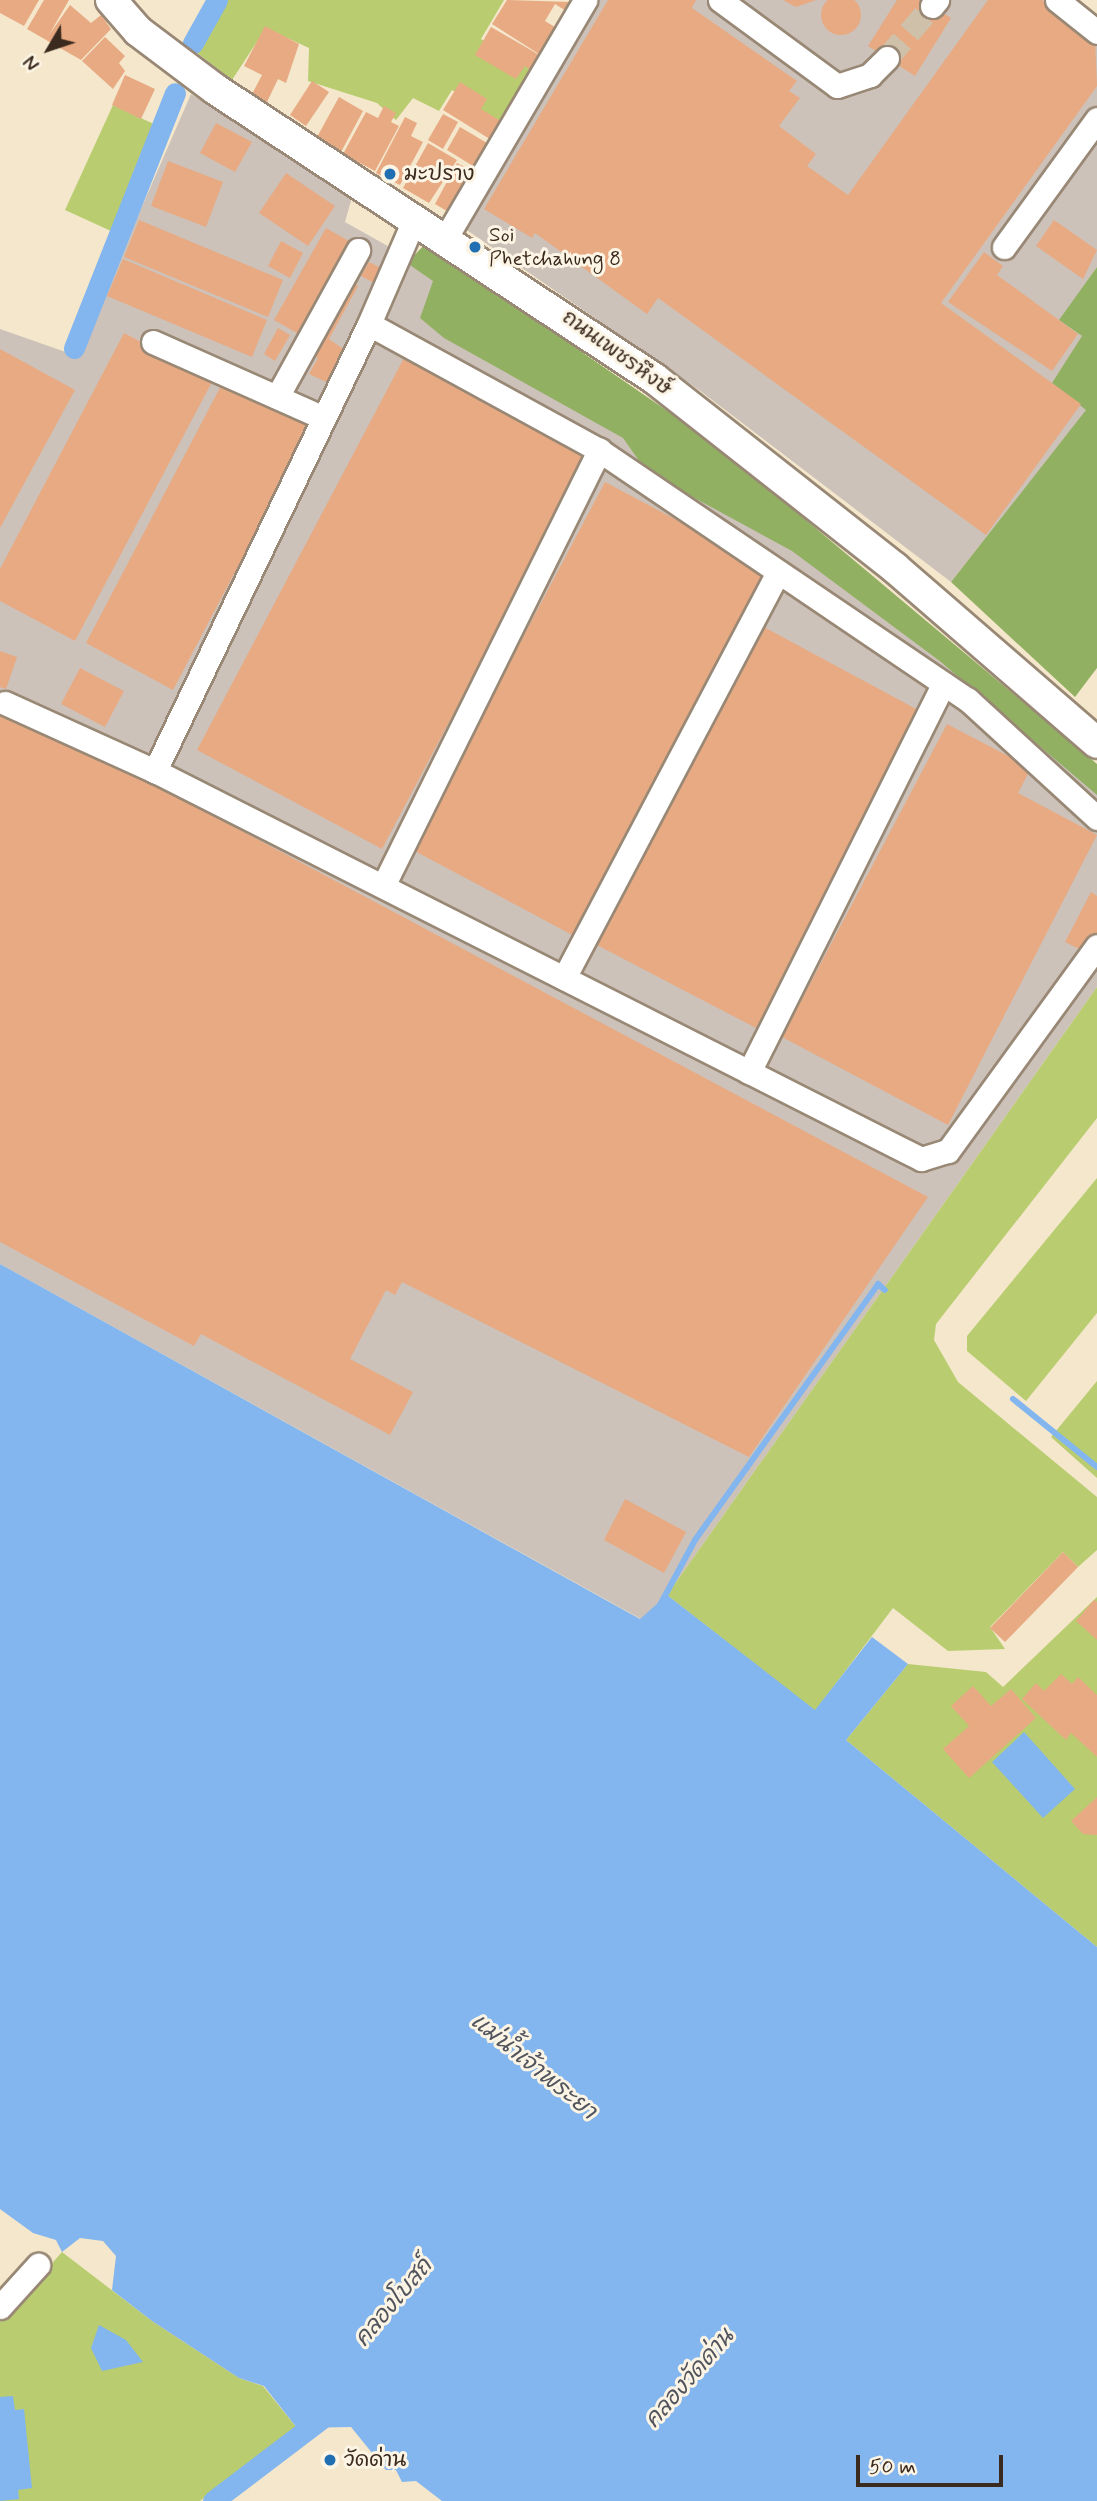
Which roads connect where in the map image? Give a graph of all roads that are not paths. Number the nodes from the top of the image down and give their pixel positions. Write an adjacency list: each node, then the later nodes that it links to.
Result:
1 (111, 0): 8 (main road, ถนนเพชรหึงษ์)
2 (585, 0): 9 (street)
3 (720, 0): 6 (street)
4 (1057, 0): 5 (street)
5 (1097, 32)
6 (887, 58)
7 (1097, 119): 10 (street)
8 (414, 220): 9 (main road, ถนนเพชรหึงษ์); 12 (street)
9 (445, 239): 20 (main road, ถนนเพชรหึงษ์)
10 (1004, 247)
11 (358, 250): 14 (street)
12 (369, 324): 15 (street); 16 (street)
13 (153, 342): 14 (street)
14 (277, 397): 15 (street)
15 (324, 418): 21 (street)
16 (598, 450): 17 (street); 23 (street)
17 (778, 572): 18 (street); 25 (street)
18 (943, 684): 22 (street); 26 (street)
19 (5, 703): 21 (street)
20 (1097, 743)
21 (155, 771): 23 (street)
22 (1097, 818)
23 (383, 886): 25 (street)
24 (1097, 946): 26 (street)
25 (564, 978): 26 (street)
26 (749, 1072)
27 (38, 2265): 28 (street)
28 (0, 2307)

